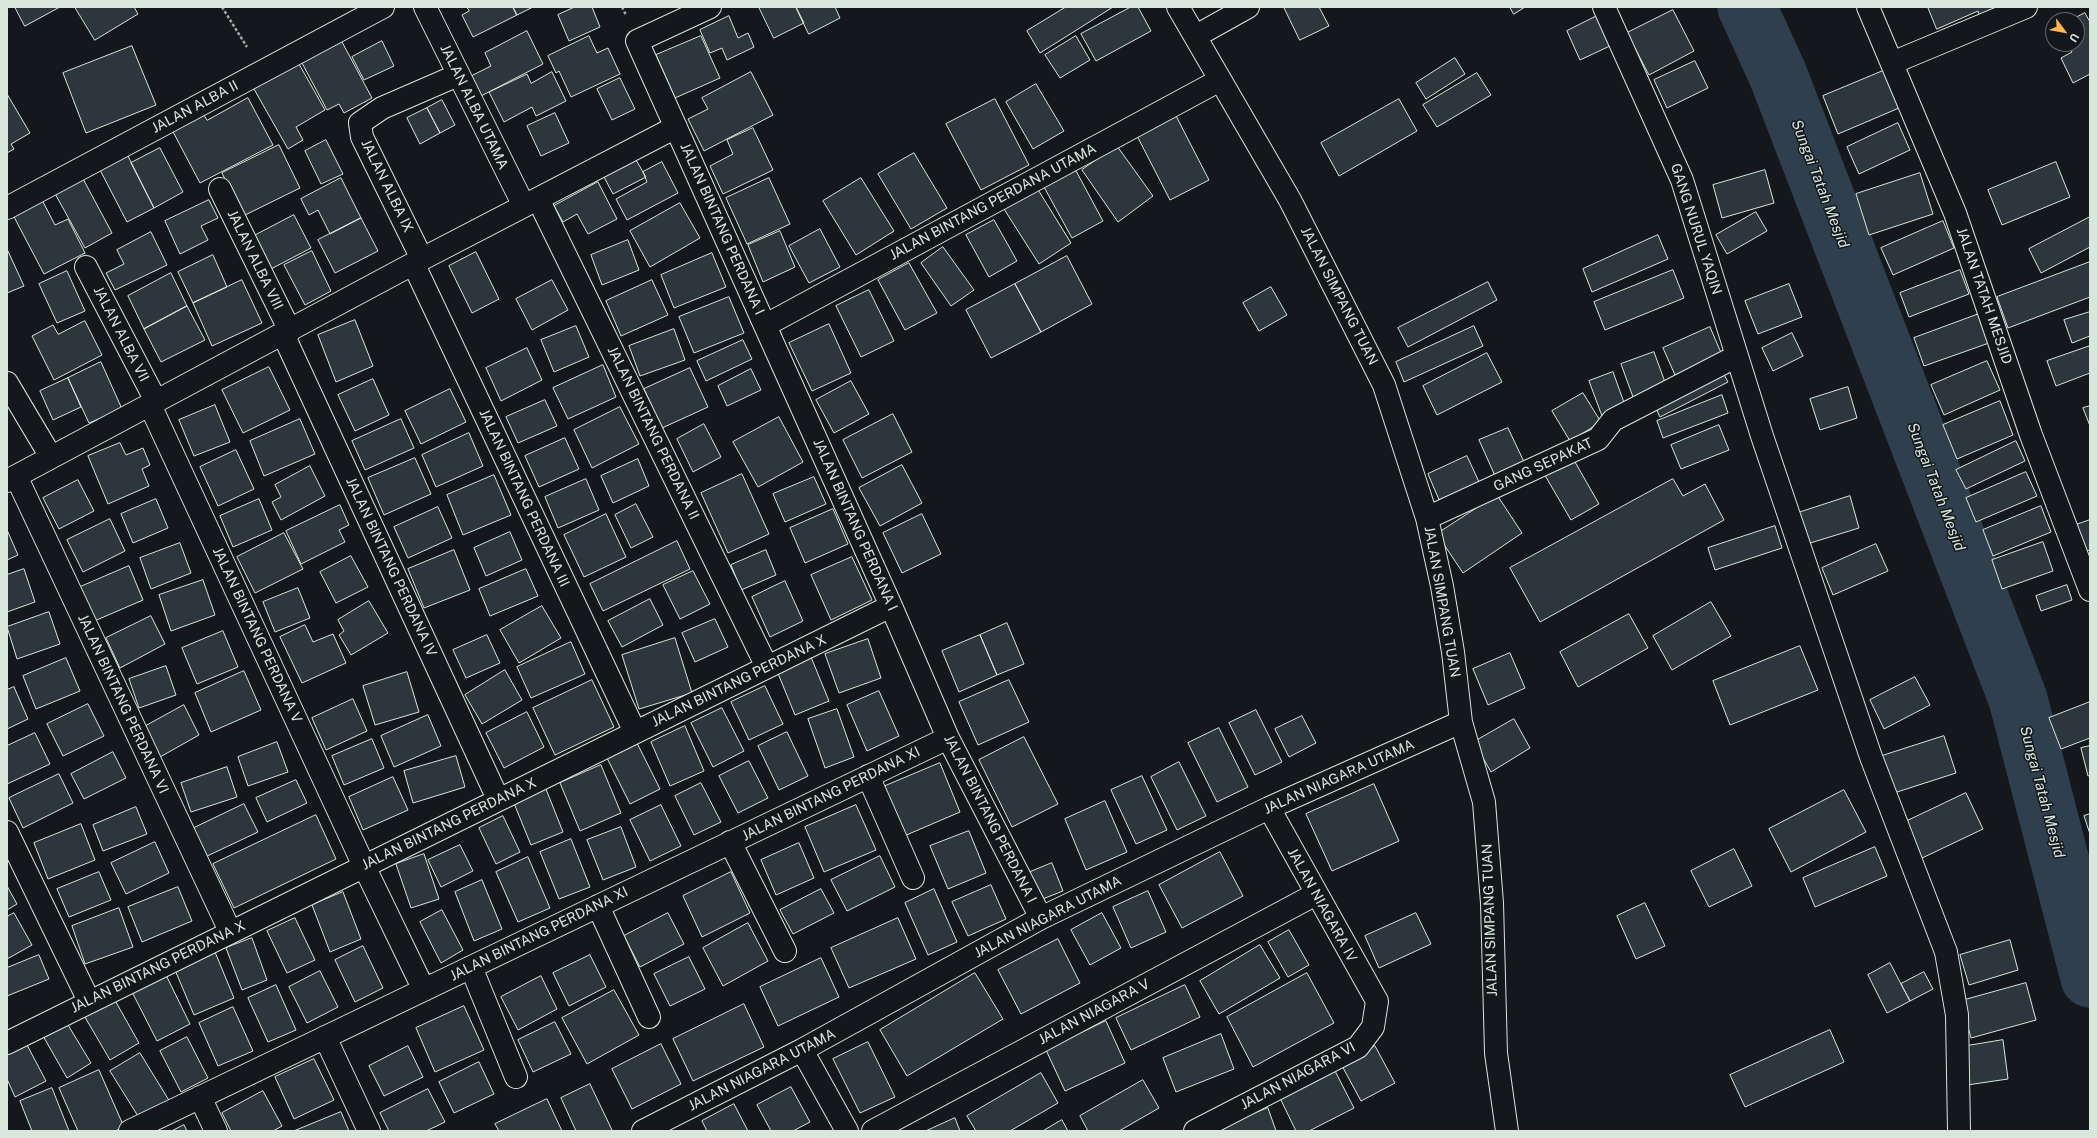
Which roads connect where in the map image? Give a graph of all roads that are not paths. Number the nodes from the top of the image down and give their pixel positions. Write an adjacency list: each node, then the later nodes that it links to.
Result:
1 (383, 7): 16 (street, JALAN ALBA II)
2 (425, 7): 11 (street, JALAN ALBA UTAMA)
3 (710, 7): 13 (street, JALAN BINTANG PERDANA I)
4 (1178, 7): 9 (street, JALAN SIMPANG TUAN)
5 (1248, 7): 9 (street)
6 (1604, 7): 21 (street, GANG NURUL YAQIN)
7 (1868, 7): 10 (street, JALAN TATAH MESJID)
8 (2026, 7): 10 (street)
9 (1196, 36): 12 (street, JALAN SIMPANG TUAN)
10 (1892, 63): 27 (street, JALAN TATAH MESJID)
11 (458, 75): 15 (street, JALAN ALBA UTAMA); 17 (street, JALAN ALBA IX)
12 (1220, 80): 19 (street, JALAN BINTANG PERDANA UTAMA); 26 (street, JALAN SIMPANG TUAN)
13 (676, 127): 15 (street); 19 (street, JALAN BINTANG PERDANA I)
14 (220, 189): 20 (street, JALAN ALBA VIII)
15 (531, 203): 17 (street); 29 (street, JALAN BINTANG PERDANA II)
16 (7, 208)
17 (418, 262): 20 (street); 31 (street, JALAN BINTANG PERDANA III)
18 (86, 267): 23 (street, JALAN ALBA VII)
19 (766, 324): 28 (street, JALAN BINTANG PERDANA I)
20 (286, 332): 23 (street); 34 (street, JALAN BINTANG PERDANA IV)
21 (1737, 356): 26 (street, GANG SEPAKAT); 64 (street, GANG NURUL YAQIN)
22 (7, 382): 24 (street)
23 (153, 403): 24 (street); 38 (street, JALAN BINTANG PERDANA V)
24 (50, 457): 25 (street)
25 (11, 479): 43 (street, JALAN BINTANG PERDANA VI)
26 (1427, 518): 30 (street, JALAN SIMPANG TUAN)
27 (2090, 590)
28 (891, 606): 29 (street, JALAN BINTANG PERDANA X); 32 (street, JALAN BINTANG PERDANA I)
29 (767, 667): 31 (street, JALAN BINTANG PERDANA X)
30 (1461, 722): 35 (street, JALAN NIAGARA UTAMA); 63 (street, JALAN SIMPANG TUAN)
31 (635, 732): 34 (street, JALAN BINTANG PERDANA X)
32 (948, 738): 33 (street, JALAN BINTANG PERDANA XI); 42 (street, JALAN BINTANG PERDANA I)
33 (868, 776): 37 (street, JALAN BINTANG PERDANA XI); 39 (street)
34 (498, 799): 38 (street, JALAN BINTANG PERDANA X)
35 (1269, 808): 40 (street, JALAN NIAGARA IV); 42 (street, JALAN NIAGARA UTAMA)
36 (7, 832): 47 (street)
37 (730, 842): 41 (street, JALAN BINTANG PERDANA XI); 44 (street)
38 (364, 866): 43 (street, JALAN BINTANG PERDANA X); 46 (street, JALAN BINTANG PERDANA V)
39 (913, 878)
40 (1316, 894): 48 (street, JALAN NIAGARA IV); 61 (street, JALAN NIAGARA V)
41 (598, 906): 45 (street, JALAN BINTANG PERDANA XI); 49 (street)
42 (1041, 918): 52 (street, JALAN NIAGARA UTAMA)
43 (230, 931): 47 (street, JALAN BINTANG PERDANA X)
44 (785, 950)
45 (471, 967): 46 (street, JALAN BINTANG PERDANA XI); 53 (street)
46 (424, 990): 50 (street, JALAN BINTANG PERDANA XI)
47 (89, 1001): 51 (street, JALAN BINTANG PERDANA X)
48 (1377, 1001): 62 (street, JALAN NIAGARA VI)
49 (649, 1017)
50 (325, 1037): 54 (street, JALAN BINTANG PERDANA XI); 58 (street)
51 (7, 1043)
52 (802, 1050): 55 (street, JALAN NIAGARA UTAMA); 60 (street)
53 (516, 1077)
54 (200, 1097): 56 (street, JALAN BINTANG PERDANA XI); 57 (street)
55 (674, 1124): 59 (street, JALAN NIAGARA UTAMA)
56 (130, 1131)
57 (216, 1131)
58 (369, 1131)
59 (643, 1131)
60 (847, 1131)
61 (873, 1131)
62 (1195, 1131)
63 (1507, 1131)
64 (1959, 1131)

